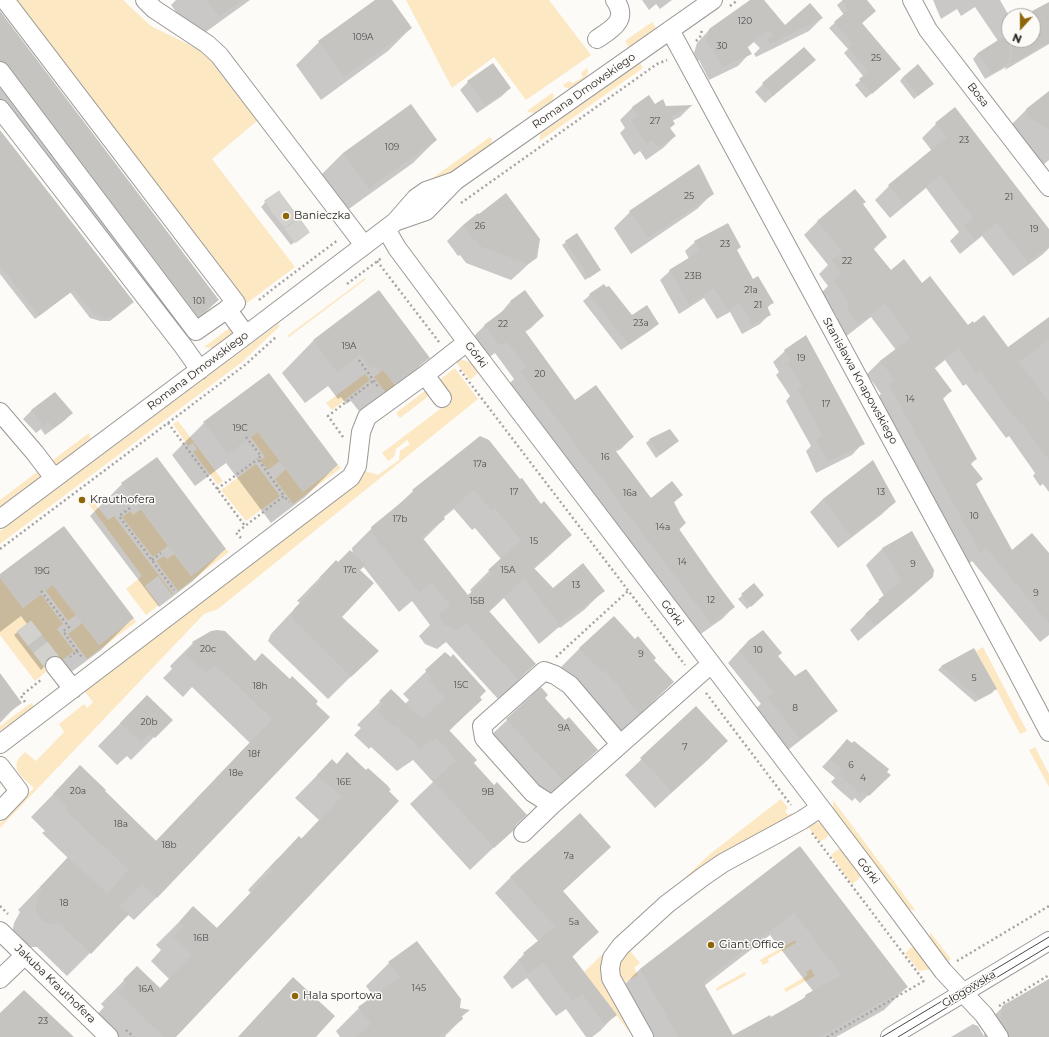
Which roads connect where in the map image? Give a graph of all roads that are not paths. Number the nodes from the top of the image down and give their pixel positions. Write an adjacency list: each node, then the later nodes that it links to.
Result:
1 (5, 0): 13 (street)
2 (144, 0): 12 (street)
3 (615, 0): 7 (street)
4 (912, 0): 10 (street, Bosa)
5 (719, 5): 6 (street, Romana Dmowskiego)
6 (670, 30): 11 (street, Romana Dmowskiego); 25 (street, Stanisława Knapowskiego)
7 (597, 39)
8 (0, 71): 13 (street)
9 (0, 109): 16 (street)
10 (1049, 187)
11 (391, 226): 12 (street, Romana Dmowskiego); 15 (street, Górki)
12 (364, 245): 14 (street, Romana Dmowskiego)
13 (227, 309): 14 (street)
14 (246, 335): 16 (street, Romana Dmowskiego)
15 (467, 342): 17 (street); 22 (street, Górki)
16 (200, 370): 20 (street, Romana Dmowskiego)
17 (425, 375): 18 (street); 24 (street)
18 (442, 398)
19 (0, 412): 20 (street)
20 (54, 478): 21 (street, Romana Dmowskiego)
21 (0, 519)
22 (710, 664): 27 (street); 30 (street, Górki)
23 (55, 666): 24 (street)
24 (73, 689): 26 (street)
25 (1049, 732)
26 (0, 744)
27 (620, 744): 29 (street); 29 (street)
28 (0, 766): 31 (street)
29 (552, 805): 32 (street)
30 (820, 808): 37 (street, Górki); 39 (street)
31 (0, 811)
32 (523, 833)
33 (0, 931): 35 (street, Jakuba Krauthofera)
34 (1049, 941): 37 (street, Głogowska)
35 (25, 955): 36 (street); 38 (street, Jakuba Krauthofera)
36 (0, 979)
37 (964, 993): 40 (street, Głogowska); 41 (street, Górki)
38 (109, 1037)
39 (644, 1037)
40 (890, 1037)
41 (998, 1037)

